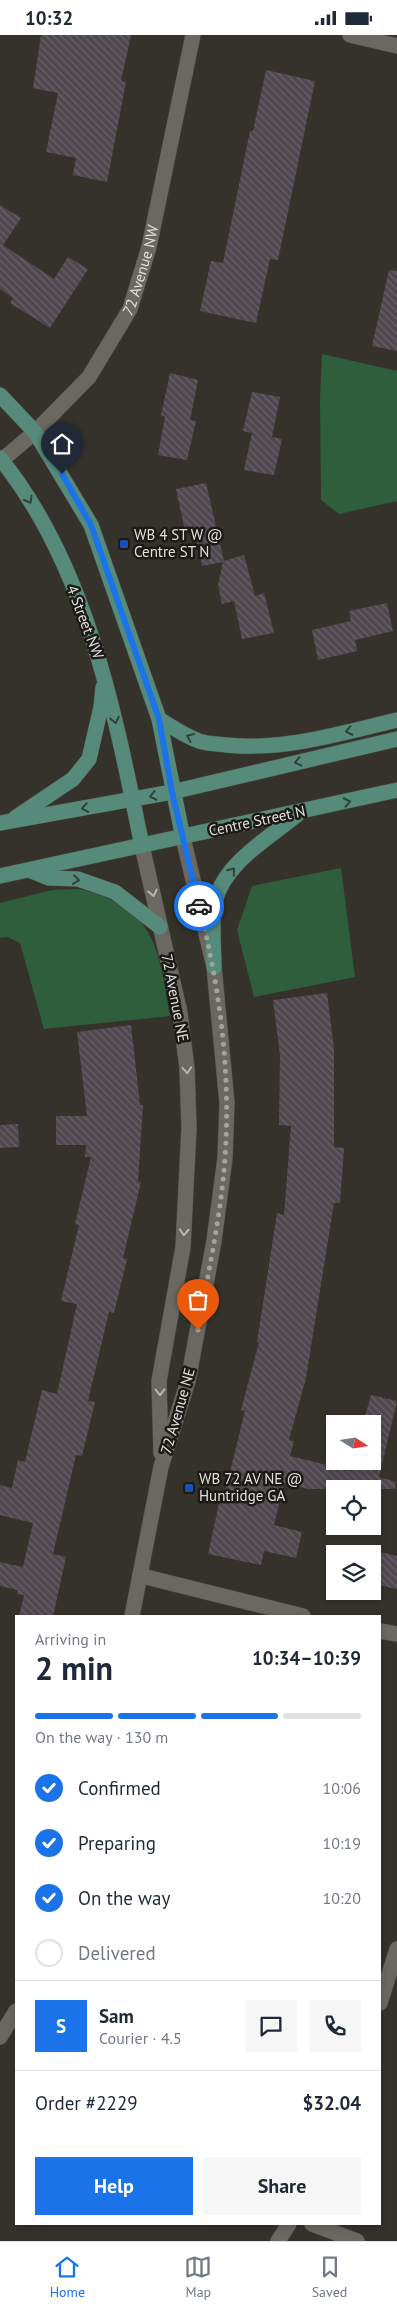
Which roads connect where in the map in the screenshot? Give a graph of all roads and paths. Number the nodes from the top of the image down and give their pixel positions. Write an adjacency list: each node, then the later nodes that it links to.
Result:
1 (194, 35): 5 (street, 72 Avenue NW)
2 (350, 35): 3 (street)
3 (397, 45)
4 (0, 395): 5 (main road)
5 (35, 432): 6 (street, 72 Avenue NW); 8 (main road)
6 (1, 459): 7 (main road, 4 Street NW, one-way to 7)
7 (104, 673): 13 (main road, 4 Street NW, one-way to 13); 15 (main road)
8 (159, 719): 9 (main road, one-way to 8); 12 (main road)
9 (397, 720)
10 (397, 739): 12 (main road, one-way to 12)
11 (397, 790): 14 (main road, Centre Street N, one-way to 11)
12 (172, 792): 13 (main road, one-way to 13); 16 (main road, 72 Avenue NE)
13 (133, 800): 15 (main road, one-way to 15); 17 (main road, 72 Avenue NE)
14 (299, 812): 16 (main road, Centre Street N); 21 (main road, one-way to 14)
15 (6, 822)
16 (182, 837): 17 (main road, Centre Street N); 21 (street, 72 Avenue NE)
17 (142, 846): 18 (main road, Centre Street N); 20 (street, 72 Avenue NE, one-way to 20)
18 (29, 870): 19 (main road, Centre Street N); 20 (main road, one-way to 20)
19 (0, 876)
20 (160, 927): 22 (street, 72 Avenue NE, one-way to 22)
21 (214, 967): 22 (street, 72 Avenue NE)
22 (161, 1467): 23 (street, 72 Avenue NE)
23 (142, 1576): 24 (street, 72 Avenue NE); 25 (street)
24 (132, 1615)
25 (299, 1615)
26 (381, 1631): 27 (street)
27 (397, 1634)
28 (397, 1949): 29 (street)
29 (381, 2000)
30 (15, 2013): 31 (street)
31 (0, 2037)
32 (288, 2225): 34 (street)
33 (315, 2225): 35 (street)
34 (278, 2241)
35 (357, 2241)

